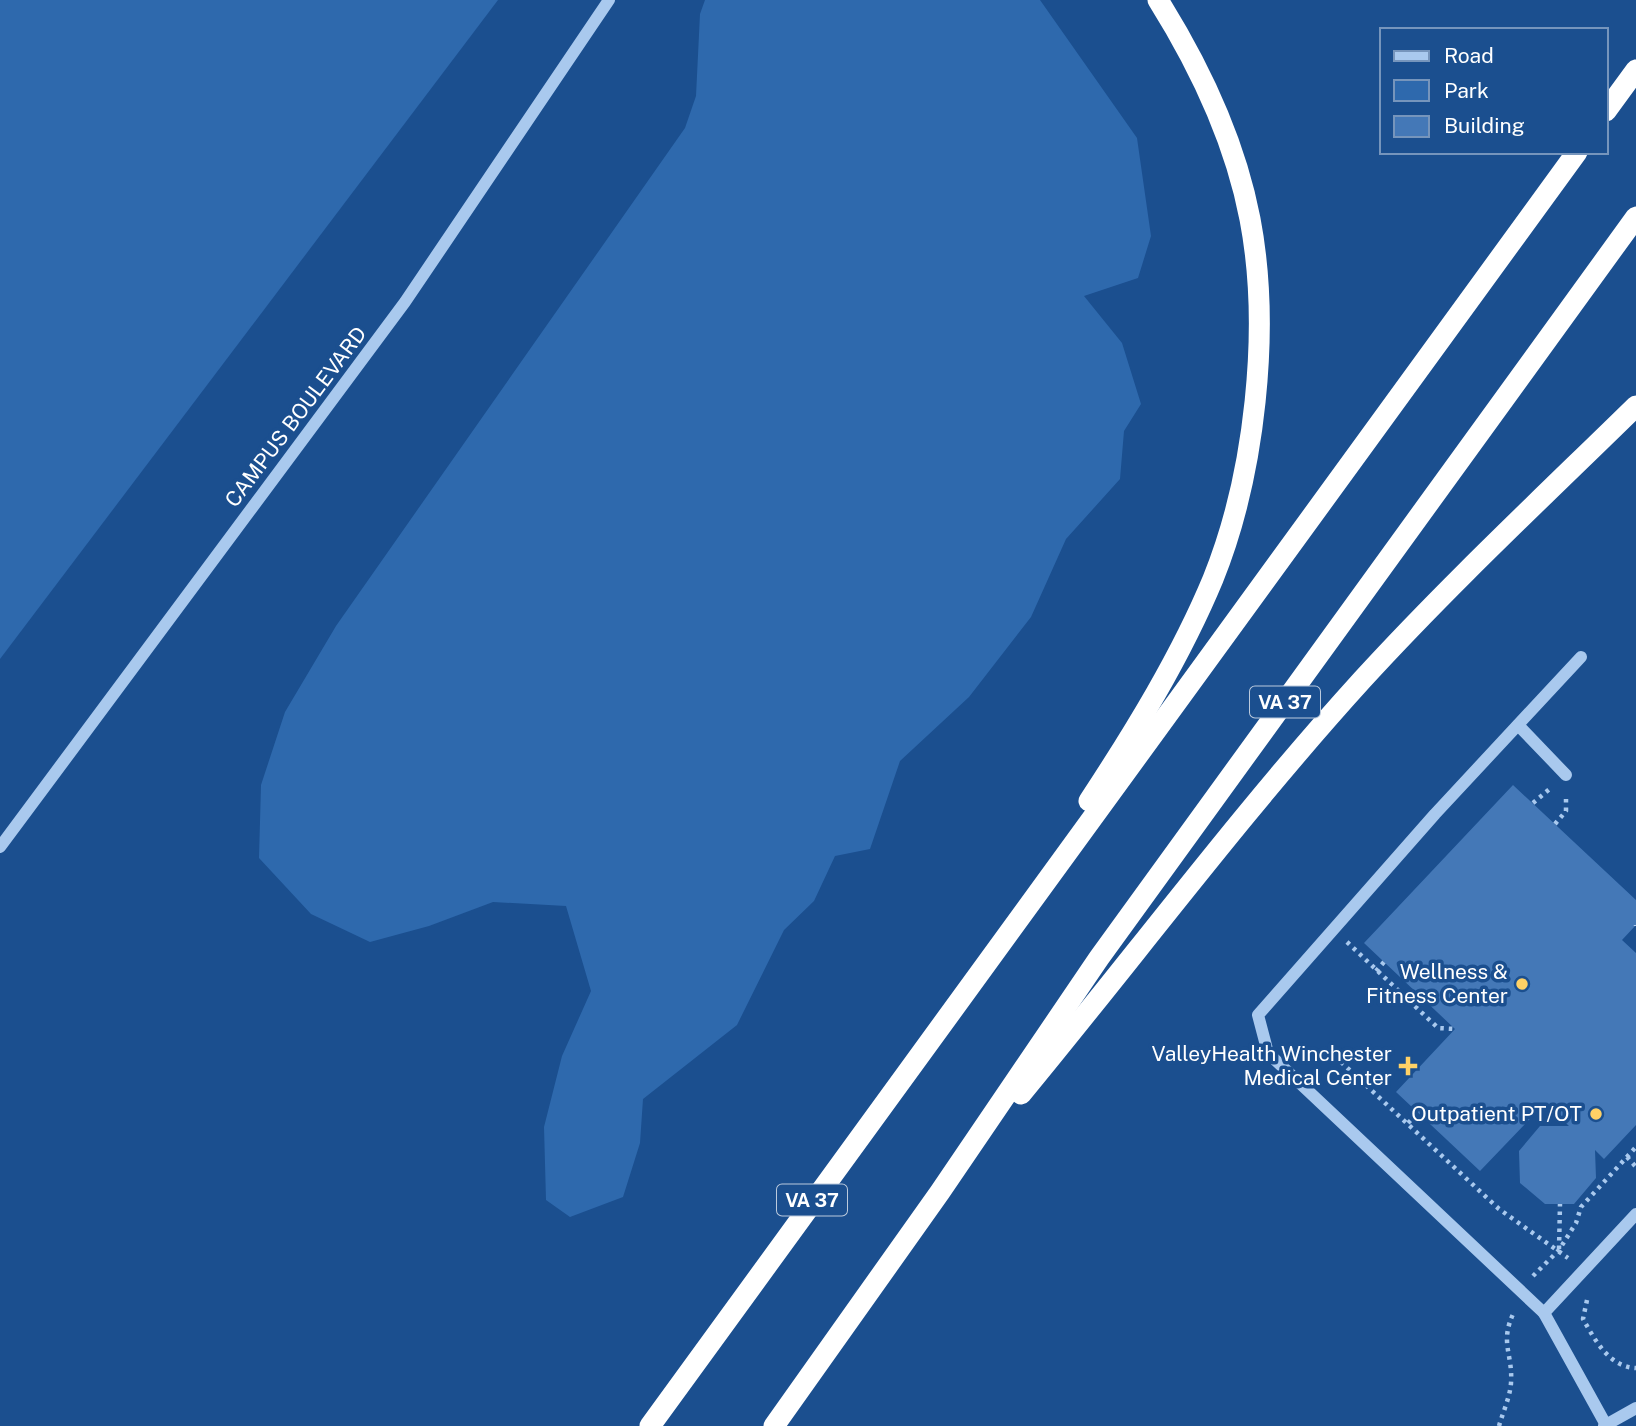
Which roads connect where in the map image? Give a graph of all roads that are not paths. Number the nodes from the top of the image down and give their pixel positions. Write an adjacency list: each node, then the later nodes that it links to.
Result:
1 (609, 0): 11 (street, CAMPUS BOULEVARD)
2 (1158, 0): 12 (highway)
3 (1636, 70): 4 (highway)
4 (1608, 108)
5 (1576, 154): 12 (highway, VA 37)
6 (1636, 217): 13 (highway, VA 37)
7 (1636, 406): 13 (highway)
8 (1581, 657): 9 (street)
9 (1518, 725): 10 (street); 15 (street)
10 (1566, 775)
11 (0, 847)
12 (976, 976): 18 (highway, VA 37)
13 (940, 1192): 19 (highway, VA 37)
14 (1636, 1214): 15 (street)
15 (1544, 1313): 17 (street)
16 (1636, 1408): 17 (street)
17 (1605, 1425)
18 (650, 1426)
19 (774, 1426)

